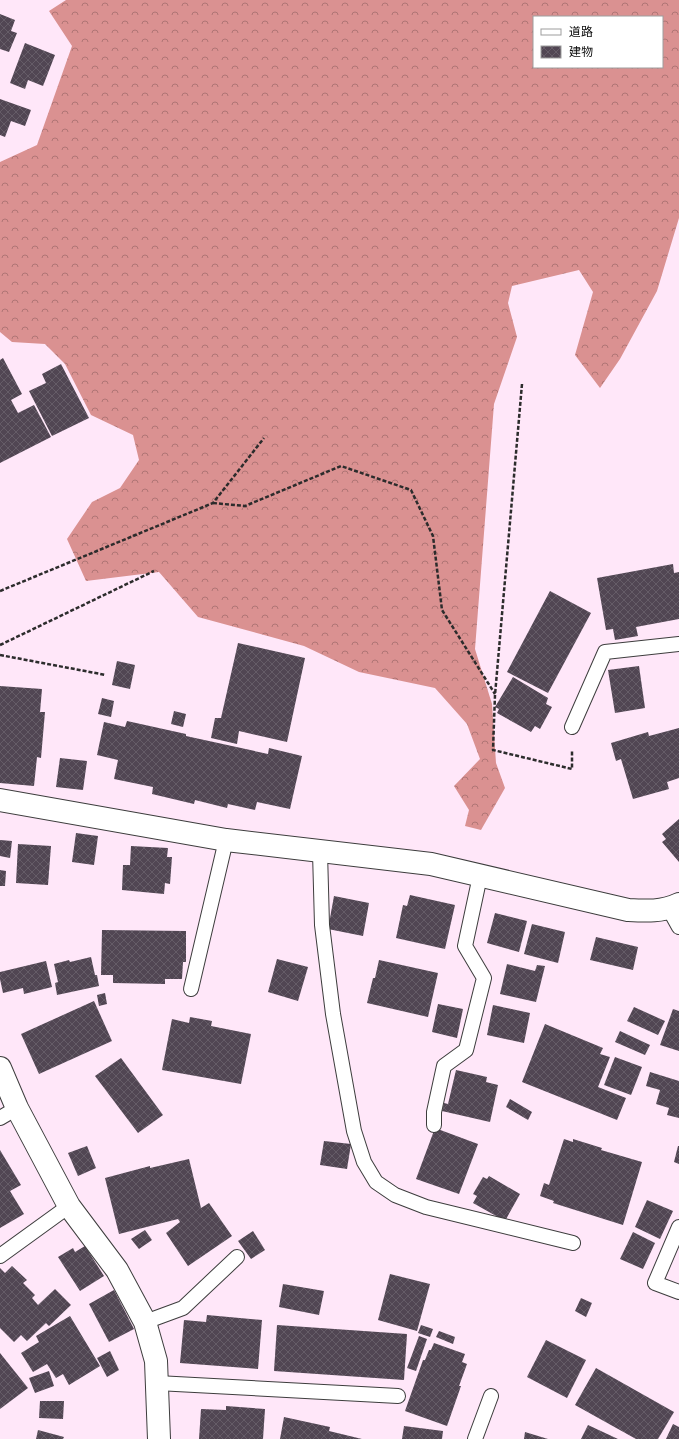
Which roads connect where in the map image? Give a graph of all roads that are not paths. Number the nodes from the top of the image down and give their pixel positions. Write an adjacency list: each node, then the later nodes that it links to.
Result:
1 (679, 644): 2 (lane)
2 (572, 727)
3 (0, 800): 4 (street)
4 (226, 840): 5 (street); 8 (lane)
5 (320, 852): 6 (street); 14 (lane)
6 (480, 876): 7 (street); 11 (lane)
7 (676, 913)
8 (190, 989)
9 (0, 1068): 10 (street)
10 (8, 1113): 12 (street)
11 (434, 1125)
12 (69, 1206): 15 (lane); 18 (street)
13 (679, 1228): 17 (lane)
14 (573, 1243)
15 (0, 1256)
16 (237, 1257): 18 (lane)
17 (679, 1292)
18 (145, 1322): 19 (street)
19 (157, 1383): 20 (lane); 22 (street)
20 (398, 1396)
21 (491, 1396): 23 (lane)
22 (159, 1439)
23 (475, 1439)

